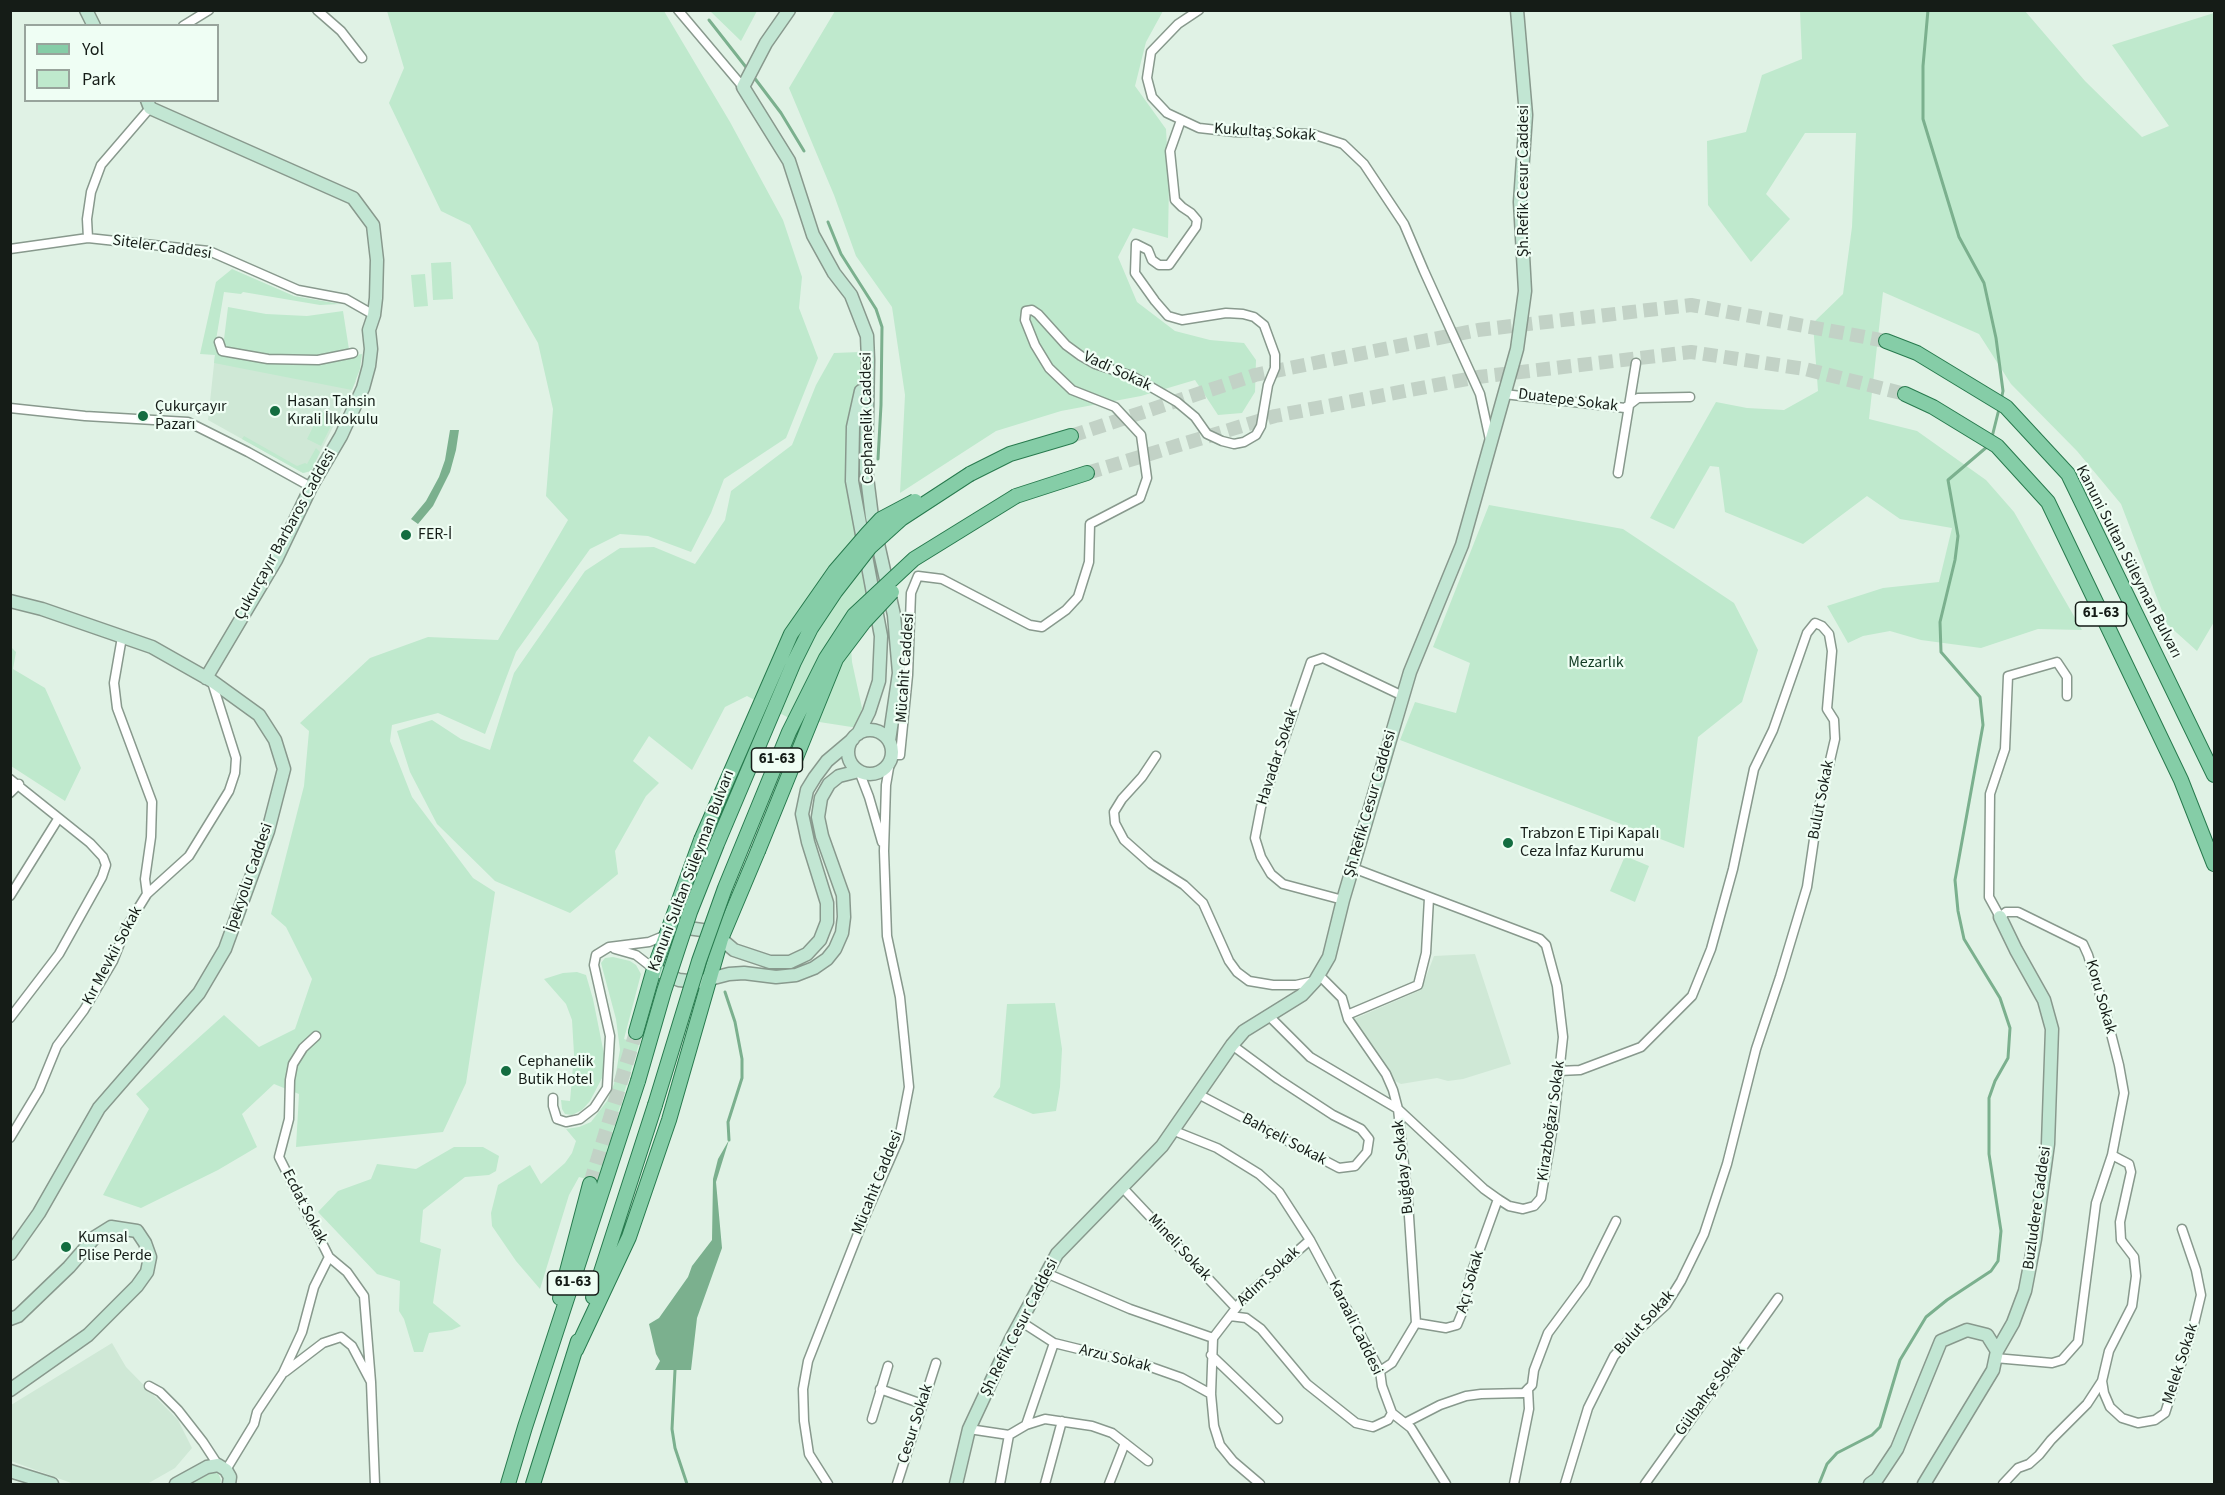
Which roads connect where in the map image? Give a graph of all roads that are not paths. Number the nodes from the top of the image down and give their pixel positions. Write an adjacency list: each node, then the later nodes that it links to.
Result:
1 (86, 10): 8 (street)
2 (209, 10): 9 (street)
3 (318, 10): 10 (street)
4 (678, 10): 11 (street)
5 (789, 10): 11 (street)
6 (1199, 10): 13 (street, Kukultaş Sokak)
7 (1517, 10): 22 (street, Şh.Refik Cesur Caddesi)
8 (93, 24)
9 (186, 24)
10 (362, 58)
11 (745, 83): 20 (street, Cephanelik Caddesi)
12 (148, 104): 14 (street); 16 (street, Çukurçayır Barbaros Caddesi)
13 (1181, 120): 28 (street, Kukultaş Sokak); 34 (street, Vadi Sokak)
14 (88, 238): 15 (street, Siteler Caddesi); 16 (street, Siteler Caddesi)
15 (10, 249)
16 (374, 315): 31 (street, Çukurçayır Barbaros Caddesi)
17 (1886, 341): 45 (main road, Kanuni Sultan Süleyman Bulvarı / 61-63)
18 (219, 342): 19 (street)
19 (353, 353)
20 (868, 360): 40 (street); 41 (street, Cephanelik Caddesi)
21 (1636, 363): 25 (street, Duatepe Sokak)
22 (1504, 394): 25 (street, Duatepe Sokak); 28 (street, Şh.Refik Cesur Caddesi)
23 (1905, 394): 51 (main road, 61-63)
24 (1690, 397): 25 (street, Duatepe Sokak)
25 (1630, 404): 30 (street, Duatepe Sokak)
26 (10, 408): 31 (street)
27 (1071, 436): 32 (main road, Kanuni Sultan Süleyman Bulvarı / 61-63, bridge)
28 (1490, 440): 38 (street, Şh.Refik Cesur Caddesi)
29 (1087, 473): 33 (main road, 61-63, bridge)
30 (1618, 473)
31 (311, 488): 37 (street, Çukurçayır Barbaros Caddesi)
32 (940, 494): 58 (main road, 61-63, bridge); 97 (main road, Kanuni Sultan Süleyman Bulvarı / 61-63, bridge)
33 (965, 527): 59 (main road, 61-63, bridge); 94 (main road, 61-63, bridge)
34 (918, 576): 43 (street, Mücahit Caddesi)
35 (10, 601): 36 (street, İpekyolu Caddesi)
36 (122, 637): 37 (street, İpekyolu Caddesi); 53 (street)
37 (209, 680): 53 (street, Kır Mevkii Sokak); 83 (street, İpekyolu Caddesi)
38 (1403, 696): 52 (street, Şh.Refik Cesur Caddesi); 56 (street, Havadar Sokak)
39 (2067, 696): 57 (street)
40 (855, 736): 41 (street); 44 (street); 59 (street)
41 (889, 741): 43 (street)
42 (1156, 756): 62 (street)
43 (891, 758): 44 (street); 50 (street, Mücahit Caddesi)
44 (859, 771): 50 (street); 63 (street)
45 (2214, 775)
46 (10, 779): 47 (street)
47 (19, 784): 48 (street); 49 (street)
48 (10, 793)
49 (58, 819): 54 (street); 66 (street)
50 (884, 851): 129 (street, Mücahit Caddesi)
51 (2214, 864)
52 (1353, 868): 55 (street, Kirazboğazı Sokak); 56 (street, Şh.Refik Cesur Caddesi)
53 (147, 894): 75 (street, Kır Mevkii Sokak)
54 (10, 896)
55 (1429, 898): 64 (street); 70 (street, Kirazboğazı Sokak)
56 (1343, 900): 62 (street, Şh.Refik Cesur Caddesi)
57 (2000, 916): 76 (street, Koru Sokak); 96 (street, Buzludere Caddesi)
58 (667, 935): 59 (street); 60 (street); 61 (main road, 61-63)
59 (721, 939): 63 (main road, 61-63)
60 (609, 947): 61 (street); 72 (street)
61 (654, 969): 63 (street); 67 (main road, 61-63)
62 (1317, 978): 64 (street, Buğday Sokak); 65 (street, Şh.Refik Cesur Caddesi)
63 (708, 979): 94 (main road, 61-63)
64 (1347, 1015): 73 (street, Buğday Sokak)
65 (1268, 1016): 69 (street, Şh.Refik Cesur Caddesi); 73 (street, Kirazboğazı Sokak)
66 (10, 1018)
67 (636, 1032)
68 (316, 1036): 84 (street, Ecdat Sokak)
69 (1232, 1045): 71 (street, Şh.Refik Cesur Caddesi); 71 (street, Bahçeli Sokak)
70 (1559, 1071): 79 (street, Kirazboğazı Sokak); 137 (street, Bulut Sokak)
71 (1198, 1094): 74 (street, Şh.Refik Cesur Caddesi)
72 (553, 1098)
73 (1398, 1109): 79 (street, Kirazboğazı Sokak); 91 (street, Buğday Sokak)
74 (1172, 1130): 78 (street, Şh.Refik Cesur Caddesi); 82 (street, Karaali Caddesi)
75 (10, 1138)
76 (2112, 1155): 96 (street, Koru Sokak); 102 (street)
77 (590, 1184): 97 (main road, 61-63)
78 (1122, 1187): 85 (street, Şh.Refik Cesur Caddesi); 87 (street, Mineli Sokak)
79 (1498, 1199): 91 (street, Açı Sokak)
80 (1616, 1221): 106 (street)
81 (2182, 1229): 102 (street, Melek Sokak)
82 (1310, 1240): 87 (street, Adım Sokak); 100 (street, Karaali Caddesi)
83 (10, 1254)
84 (329, 1257): 101 (street, Ecdat Sokak); 103 (street)
85 (1046, 1274): 90 (street, Şh.Refik Cesur Caddesi); 92 (street)
86 (1778, 1298): 138 (street, Gülbahçe Sokak)
87 (1236, 1308): 88 (street, Adım Sokak)
88 (1230, 1316): 92 (street); 110 (street)
89 (10, 1319): 107 (street)
90 (1020, 1321): 93 (street, Arzu Sokak); 116 (street, Şh.Refik Cesur Caddesi)
91 (1416, 1323): 100 (street)
92 (1213, 1338): 95 (street)
93 (1054, 1343): 108 (street, Arzu Sokak); 115 (street)
94 (576, 1350): 128 (main road, 61-63)
95 (1212, 1355): 108 (street); 112 (street)
96 (1996, 1355): 139 (street); 140 (street, Buzludere Caddesi)
97 (549, 1356): 127 (main road, Kanuni Sultan Süleyman Bulvarı / 61-63)
98 (936, 1363): 109 (street, Cesur Sokak)
99 (888, 1366): 105 (street)
100 (1380, 1371): 110 (street, Karaali Caddesi)
101 (283, 1373): 103 (street); 120 (street, Ecdat Sokak)
102 (2102, 1381): 141 (street)
103 (371, 1382): 126 (street)
104 (149, 1386): 120 (street)
105 (880, 1389): 109 (street); 111 (street)
106 (1528, 1389): 114 (street); 136 (street)
107 (10, 1390)
108 (1211, 1394): 122 (street)
109 (922, 1404): 130 (street, Cesur Sokak)
110 (1392, 1413): 114 (street)
111 (872, 1419)
112 (1278, 1419)
113 (1062, 1421): 115 (street); 118 (street); 133 (street)
114 (1405, 1423): 135 (street)
115 (1026, 1425): 117 (street)
116 (969, 1429): 117 (street); 131 (street, Şh.Refik Cesur Caddesi)
117 (1009, 1435): 132 (street)
118 (1125, 1443): 119 (street); 134 (street)
119 (1148, 1461)
120 (222, 1467): 124 (street); 125 (street)
121 (10, 1471): 123 (street)
122 (1258, 1484)
123 (52, 1485)
124 (176, 1485)
125 (229, 1485)
126 (375, 1485)
127 (508, 1485)
128 (533, 1485)
129 (828, 1485)
130 (897, 1485)
131 (956, 1485)
132 (1000, 1485)
133 (1045, 1485)
134 (1109, 1485)
135 (1446, 1485)
136 (1514, 1485)
137 (1565, 1485)
138 (1645, 1485)
139 (1870, 1485)
140 (1924, 1485)
141 (2003, 1485)

